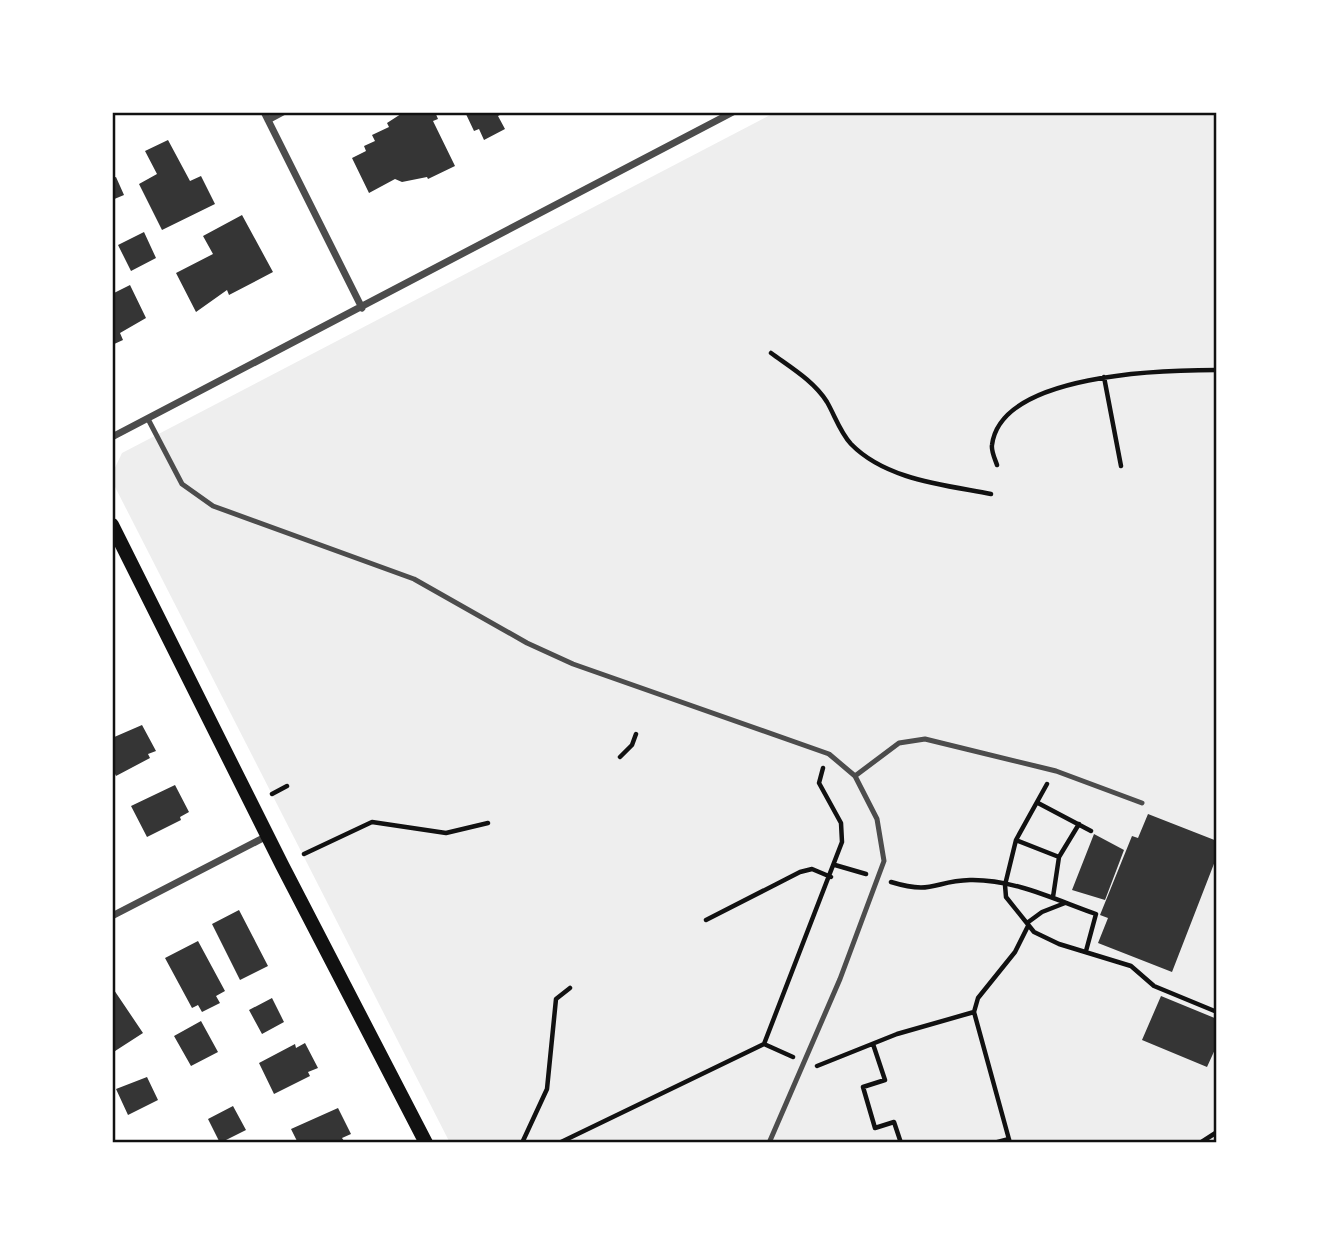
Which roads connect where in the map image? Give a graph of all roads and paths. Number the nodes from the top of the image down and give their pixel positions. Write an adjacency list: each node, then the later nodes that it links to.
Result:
1 (264, 112): 4 (street)
2 (283, 112): 4 (street)
3 (733, 112): 5 (street)
4 (268, 120): 5 (street)
5 (362, 308): 9 (street)
6 (771, 352): 13 (path)
7 (1217, 370): 8 (path)
8 (1104, 377): 11 (path); 12 (path)
9 (148, 419): 10 (street); 16 (lane)
10 (112, 437)
11 (997, 465)
12 (1121, 466)
13 (991, 494)
14 (112, 525): 27 (main road)
15 (636, 734): 17 (path)
16 (829, 754): 19 (lane); 31 (path)
17 (620, 757)
18 (1050, 769): 19 (lane); 22 (path); 23 (lane)
19 (855, 776): 50 (lane)
20 (287, 786): 21 (path)
21 (272, 794)
22 (1038, 803): 25 (path); 28 (path)
23 (1142, 803)
24 (488, 823): 29 (path)
25 (1079, 824): 26 (path); 30 (path)
26 (1091, 831)
27 (268, 836): 36 (street); 47 (main road)
28 (1016, 840): 30 (path); 33 (path)
29 (304, 853)
30 (1059, 857): 34 (path)
31 (831, 877): 37 (path); 49 (path)
32 (895, 883): 33 (path)
33 (1005, 885): 34 (path); 38 (path)
34 (1053, 897): 35 (path)
35 (1065, 903): 38 (path); 39 (path)
36 (112, 916)
37 (706, 920)
38 (1028, 925): 39 (path); 41 (path)
39 (1086, 951): 42 (path)
40 (570, 988): 48 (path)
41 (974, 1012): 43 (path); 46 (path)
42 (1217, 1012)
43 (873, 1044): 44 (path); 51 (path)
44 (821, 1067)
45 (1217, 1132): 53 (path)
46 (1009, 1141): 52 (path)
47 (426, 1143)
48 (522, 1143)
49 (559, 1143)
50 (769, 1143)
51 (901, 1143)
52 (994, 1143)
53 (1200, 1143)

